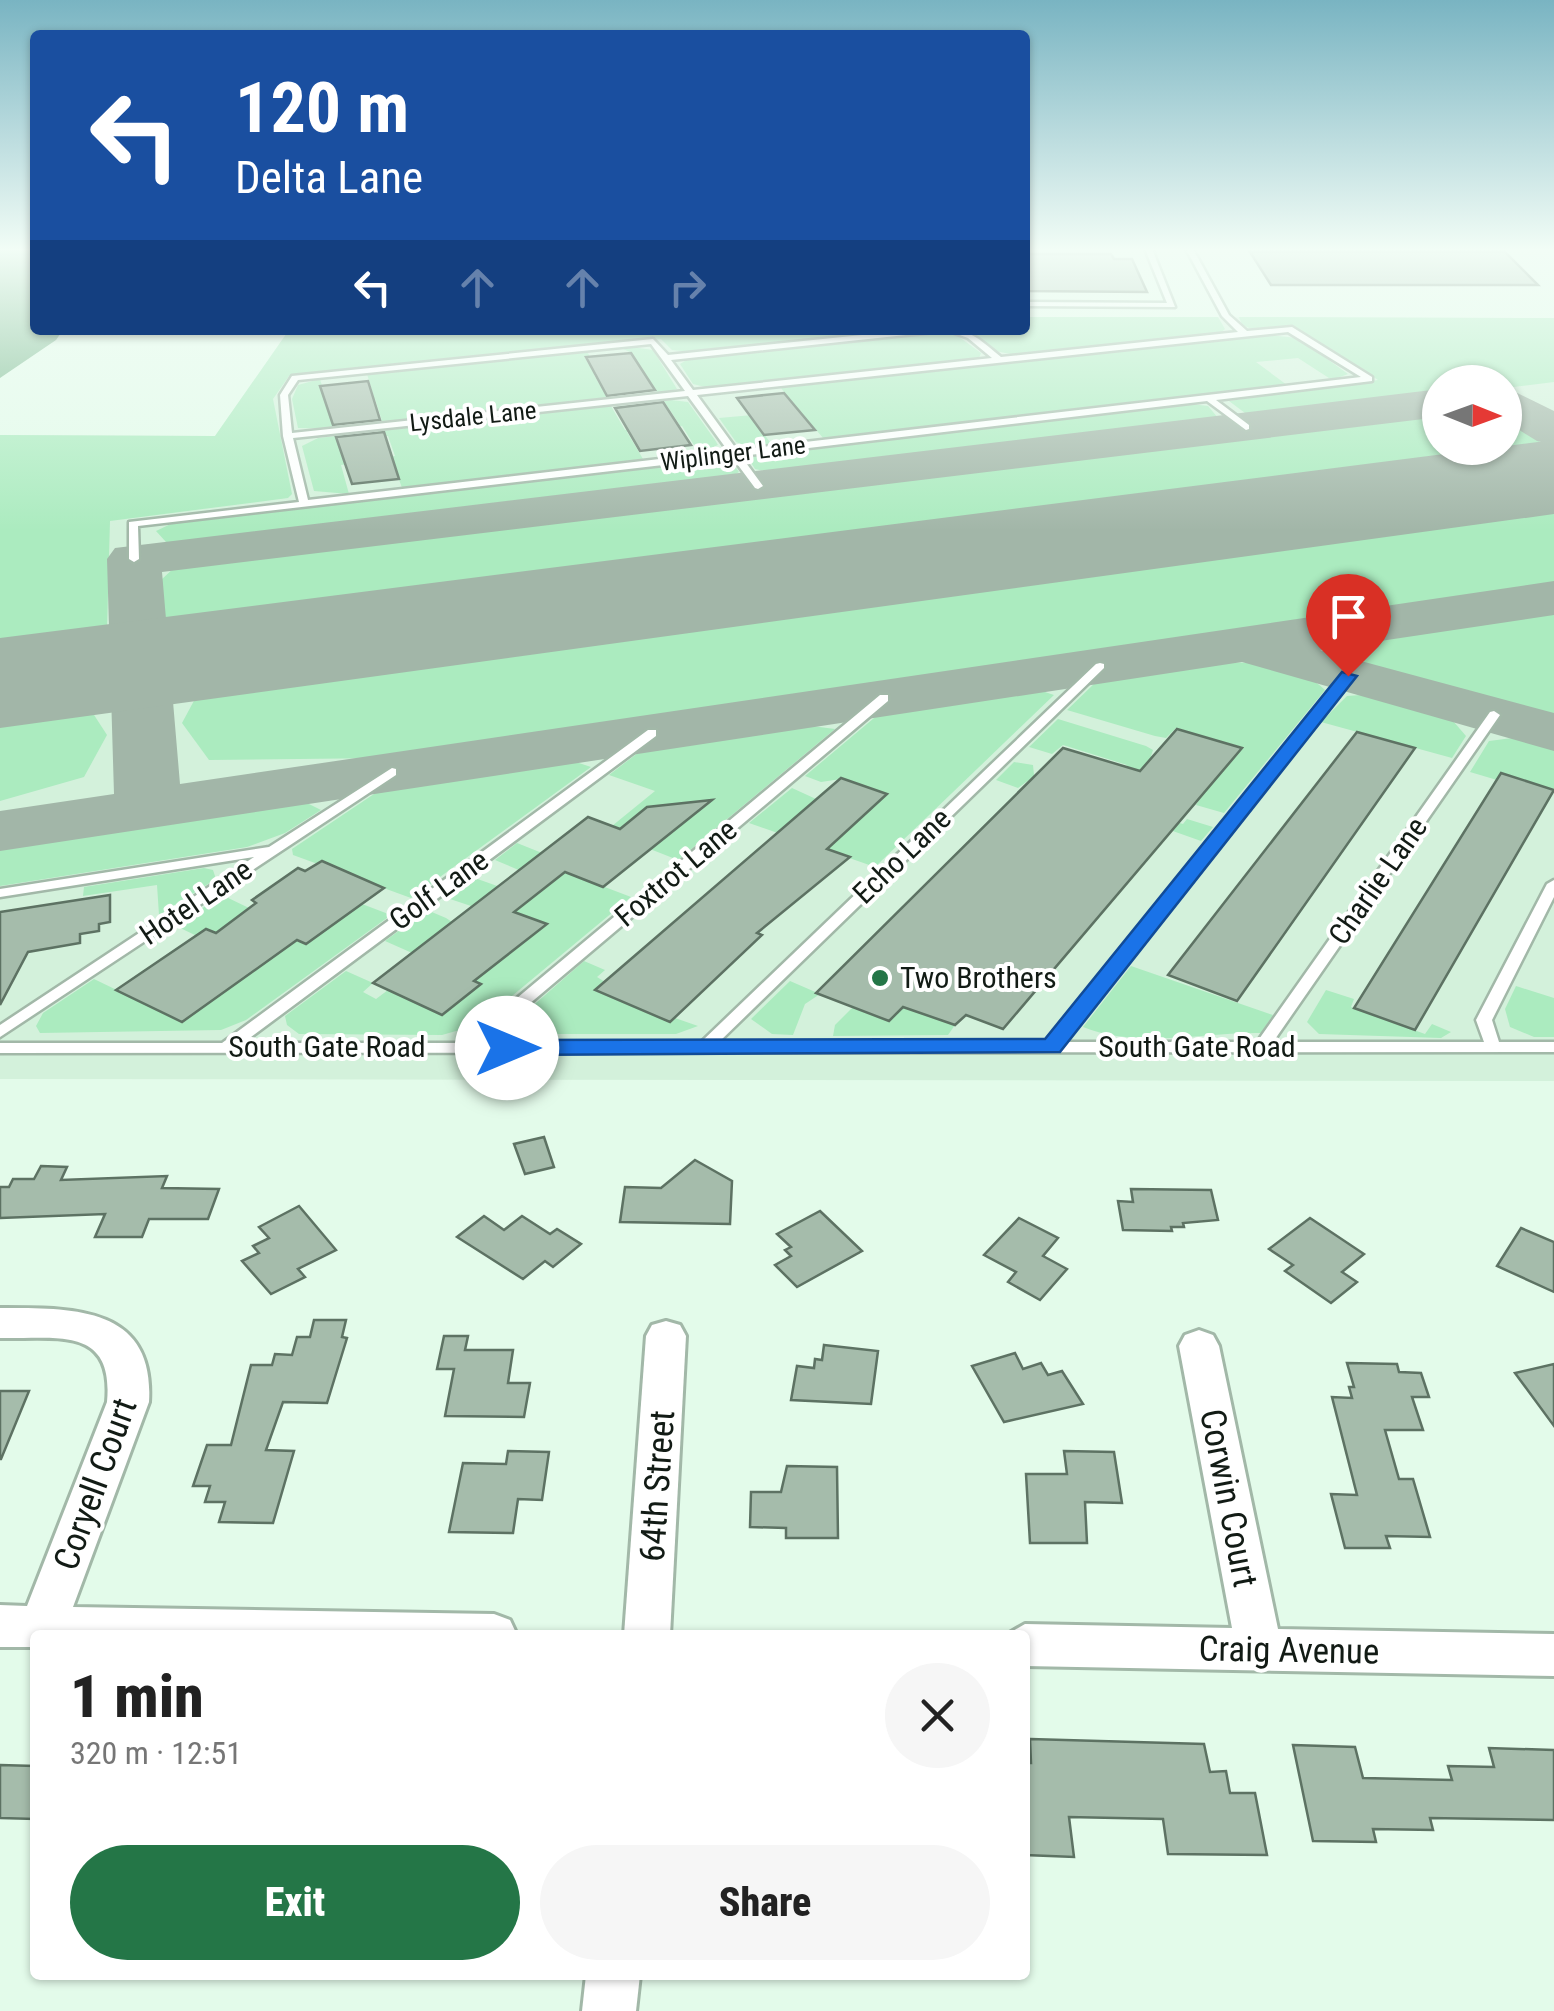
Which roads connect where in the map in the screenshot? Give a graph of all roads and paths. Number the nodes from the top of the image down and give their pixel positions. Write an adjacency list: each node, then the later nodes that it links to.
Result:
1 (635, 343): 13 (lane)
2 (654, 343): 7 (lane)
3 (811, 343): 7 (lane)
4 (978, 343): 8 (lane)
5 (1162, 343): 8 (lane, Lysdale Lane)
6 (1310, 343): 9 (lane, Lysdale Lane)
7 (665, 358): 10 (lane)
8 (999, 360): 10 (lane, Lysdale Lane)
9 (1369, 379): 11 (lane, Wiplinger Lane)
10 (690, 393): 13 (lane, Lysdale Lane); 14 (lane)
11 (1209, 398): 12 (lane); 14 (lane, Wiplinger Lane)
12 (1246, 427)
13 (288, 436): 16 (lane)
14 (734, 453): 15 (lane); 16 (lane, Wiplinger Lane)
15 (758, 486)
16 (304, 504): 17 (lane, Wiplinger Lane)
17 (134, 560)
18 (1100, 666): 28 (lane, Echo Lane)
19 (1348, 676): 29 (lane)
20 (884, 698): 34 (lane, Foxtrot Lane)
21 (1494, 716): 30 (lane, Charlie Lane)
22 (652, 733): 33 (lane, Golf Lane)
23 (392, 772): 24 (lane, Hotel Lane)
24 (276, 850): 26 (lane); 27 (lane, Hotel Lane)
25 (1554, 884): 31 (lane)
26 (0, 893)
27 (0, 1032)
28 (704, 1047): 29 (lane, South Gate Road); 34 (lane, South Gate Road)
29 (1051, 1047): 30 (lane, South Gate Road)
30 (1262, 1047): 31 (lane, South Gate Road)
31 (1493, 1047): 35 (lane, South Gate Road)
32 (0, 1048): 33 (lane, South Gate Road)
33 (226, 1048): 34 (lane, South Gate Road)
34 (468, 1048)
35 (1554, 1048)
36 (0, 1323): 39 (street, Coryell Court)
37 (666, 1336): 41 (street, 64th Street)
38 (1199, 1346): 43 (street, Corwin Court)
39 (21, 1626): 40 (street)
40 (231, 1630)
41 (648, 1630)
42 (1030, 1645): 43 (street, Craig Avenue)
43 (1259, 1649): 44 (street, Craig Avenue)
44 (1554, 1655)
45 (612, 1980): 46 (street)
46 (609, 2011)

